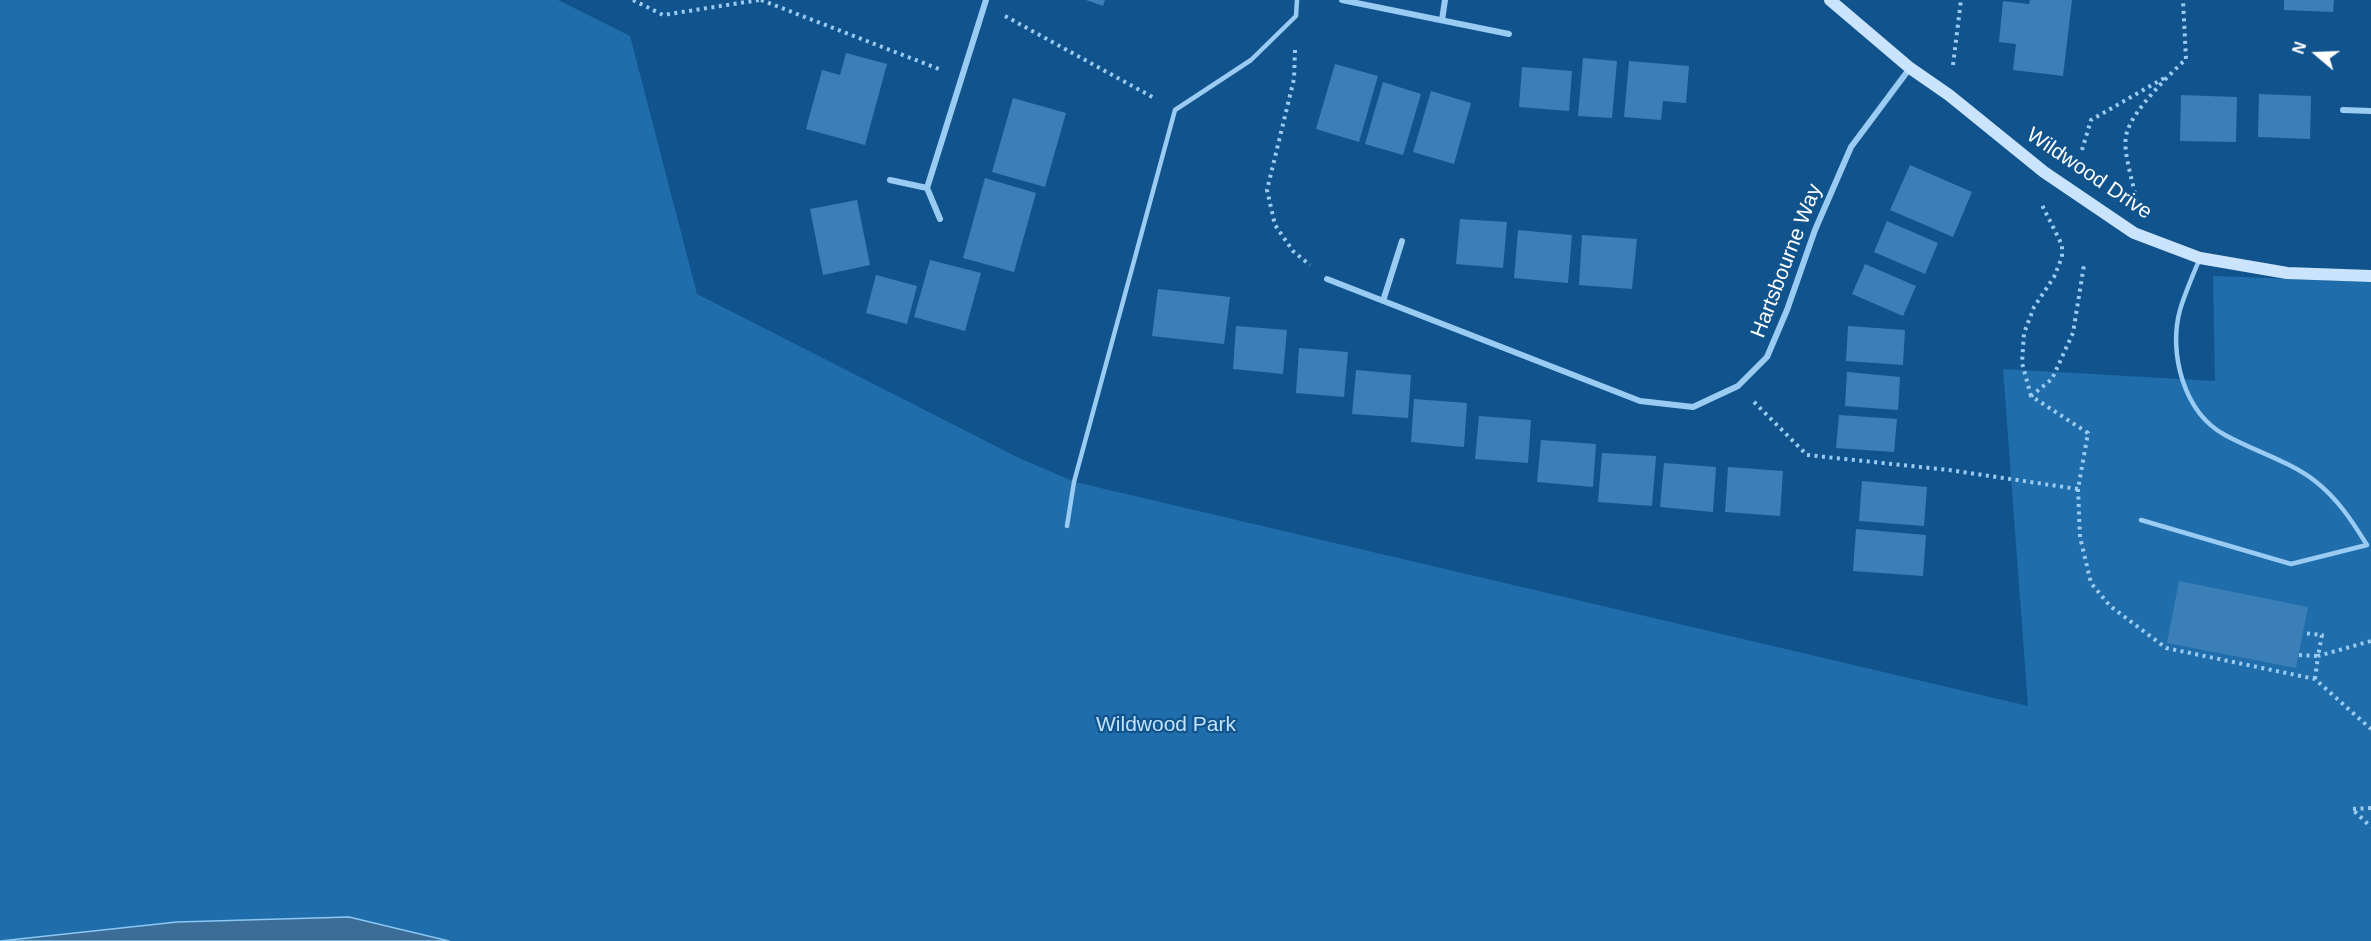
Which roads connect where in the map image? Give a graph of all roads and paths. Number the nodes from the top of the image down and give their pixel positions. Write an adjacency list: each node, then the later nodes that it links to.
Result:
1 (633, 0): 2 (path)
2 (760, 0): 15 (path)
3 (1297, 0): 10 (lane)
4 (1342, 0): 11 (street)
5 (1445, 0): 11 (street)
6 (1830, 0): 13 (street, Wildwood Drive)
7 (1961, 0): 16 (path)
8 (2184, 0): 14 (path)
9 (986, 2): 15 (street); 17 (path)
10 (1296, 16): 17 (lane); 30 (path)
11 (1442, 20): 12 (street)
12 (1509, 34)
13 (1910, 68): 16 (street, Wildwood Drive); 32 (street, Hartsbourne Way)
14 (2170, 75): 20 (path); 25 (path)
15 (962, 78): 23 (street)
16 (1948, 95): 21 (street, Wildwood Drive)
17 (1175, 110): 36 (lane)
18 (2343, 110): 19 (street)
19 (2371, 111)
20 (2082, 150)
21 (2044, 172): 25 (street, Wildwood Drive); 33 (path)
22 (890, 180): 23 (street)
23 (927, 188): 24 (street)
24 (940, 219)
25 (2134, 232): 27 (street, Wildwood Drive)
26 (1402, 241): 31 (street)
27 (2200, 258): 29 (street, Wildwood Drive); 37 (lane)
28 (2084, 265): 33 (path)
29 (2371, 276)
30 (1327, 279): 31 (street, Hartsbourne Way)
31 (1383, 301): 32 (street, Hartsbourne Way)
32 (1738, 386): 34 (path)
33 (2031, 396): 34 (path)
34 (2078, 489): 42 (path)
35 (2141, 520): 37 (lane)
36 (1067, 526)
37 (2369, 545)
38 (2303, 633): 41 (path)
39 (2371, 641): 41 (path)
40 (2299, 655): 41 (path)
41 (2318, 656): 42 (path)
42 (2315, 679): 43 (path)
43 (2371, 729)
44 (2371, 808): 45 (path)
45 (2371, 827)

